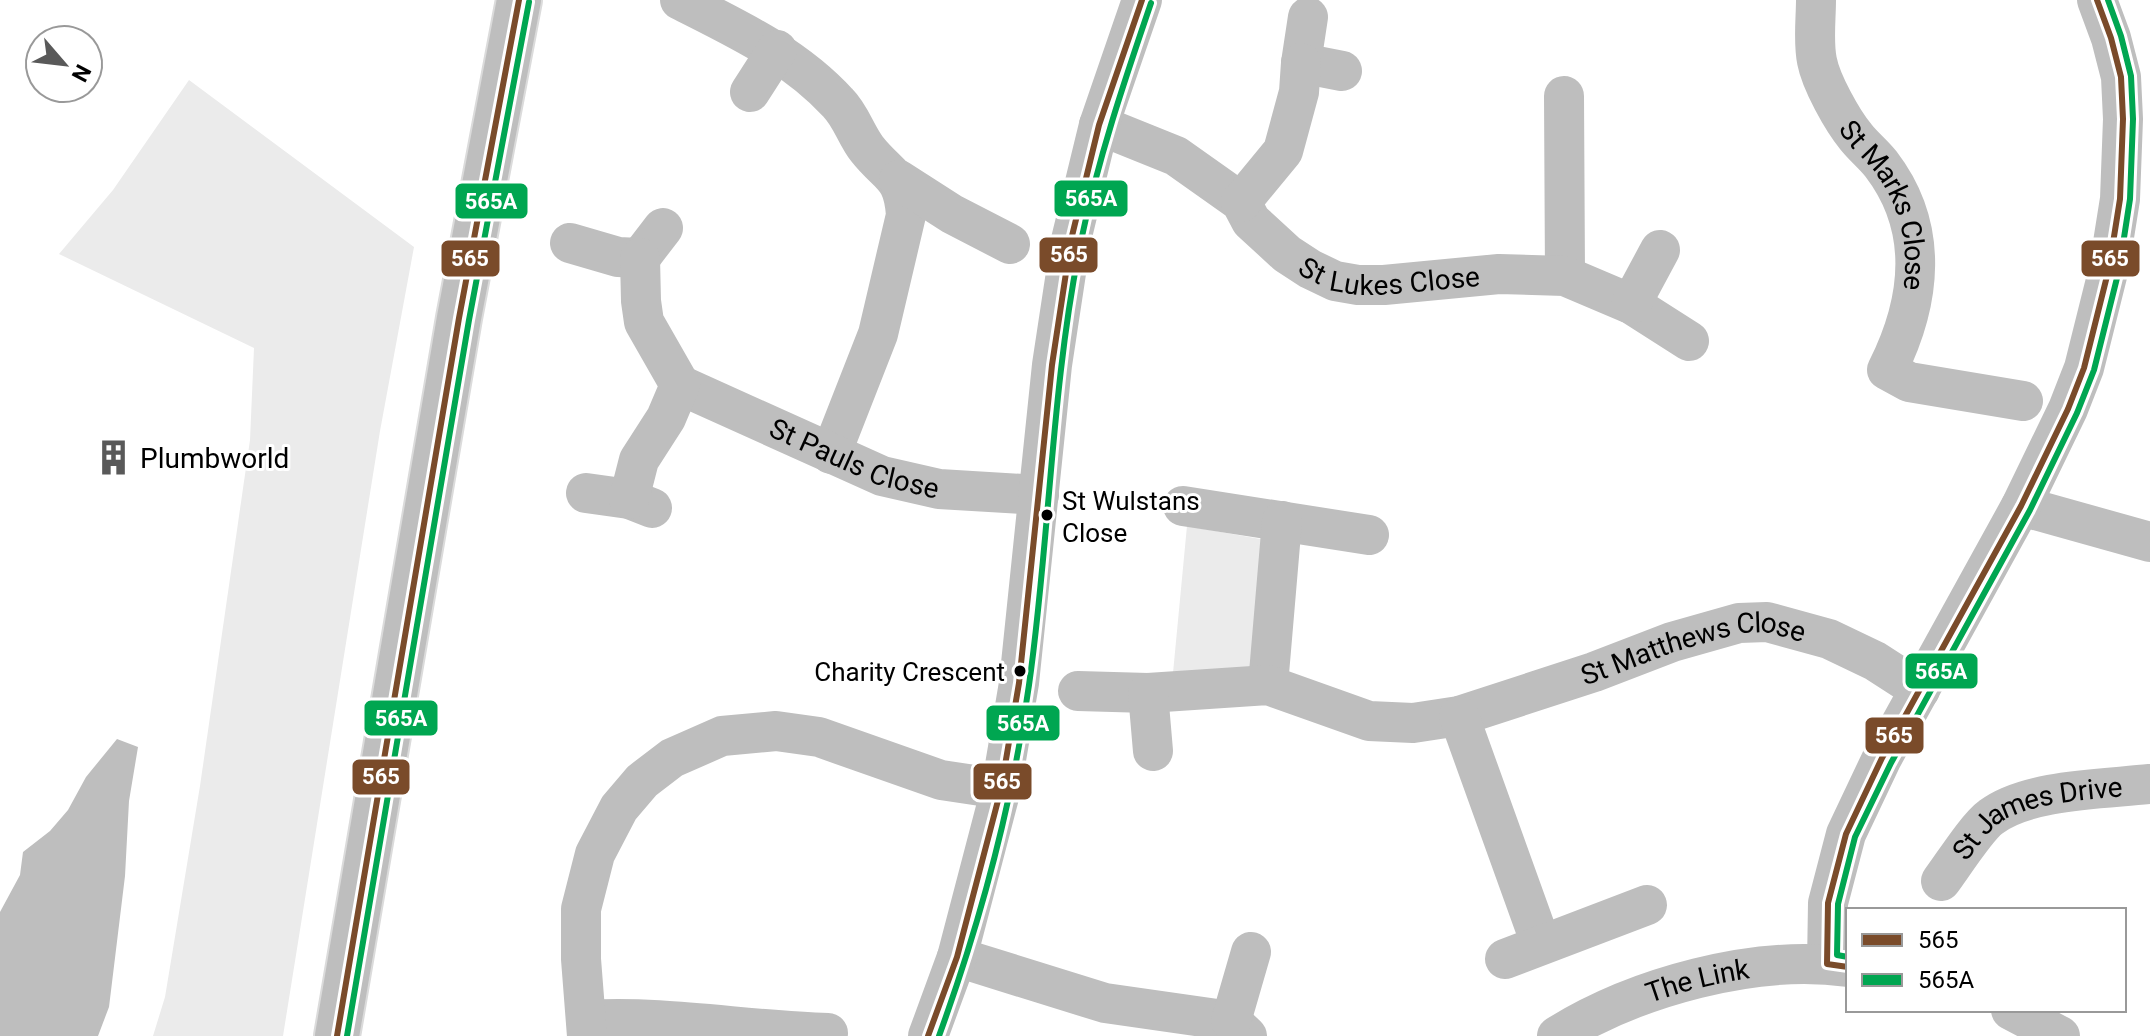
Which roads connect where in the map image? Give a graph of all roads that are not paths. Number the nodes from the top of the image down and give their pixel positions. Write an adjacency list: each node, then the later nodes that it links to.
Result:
1 (519, 0): 53 (highway)
2 (680, 0): 7 (street)
3 (1142, 0): 13 (street)
4 (1816, 0): 23 (street, St Marks Close)
5 (2097, 0): 12 (street)
6 (1308, 17): 8 (street)
7 (777, 50): 10 (street); 14 (street)
8 (1301, 63): 9 (street); 15 (street)
9 (1342, 71)
10 (750, 92)
11 (1564, 96): 19 (street)
12 (2136, 115): 28 (street)
13 (1099, 125): 15 (street, St Lukes Close); 26 (street)
14 (899, 180): 17 (street); 24 (street)
15 (1241, 202): 19 (street, St Lukes Close)
16 (570, 243): 22 (street)
17 (1010, 244)
18 (1660, 250): 20 (street)
19 (1565, 276): 20 (street, St Lukes Close)
20 (1631, 304): 21 (street, St Lukes Close)
21 (1689, 341)
22 (680, 385): 24 (street, St Pauls Close); 25 (street)
23 (2023, 401)
24 (831, 454): 26 (street, St Pauls Close)
25 (586, 493)
26 (1039, 495): 39 (street)
27 (1183, 506): 29 (street)
28 (2021, 506): 31 (street); 33 (street)
29 (1282, 521): 30 (street); 32 (street)
30 (1369, 535)
31 (2150, 542)
32 (1268, 685): 35 (street, St Matthews Close); 36 (street, St Matthews Close)
33 (1920, 690): 36 (street, St Matthews Close); 46 (street)
34 (1078, 691): 35 (street, St Matthews Close)
35 (1148, 693): 37 (street)
36 (1459, 716): 42 (street)
37 (1153, 751)
38 (2150, 784): 40 (street, St James Drive)
39 (1001, 789): 44 (street); 49 (street)
40 (1941, 881)
41 (1647, 905): 42 (street)
42 (1541, 944): 45 (street)
43 (1251, 952): 50 (street)
44 (957, 957): 48 (street); 54 (street)
45 (1505, 959)
46 (1838, 966): 55 (street, The Link)
47 (2015, 1012): 56 (street)
48 (1099, 1020): 50 (street)
49 (587, 1028): 52 (street)
50 (1239, 1028)
51 (828, 1033): 52 (street)
52 (778, 1034)
53 (337, 1036)
54 (928, 1036)
55 (1557, 1036)
56 (2060, 1036)

